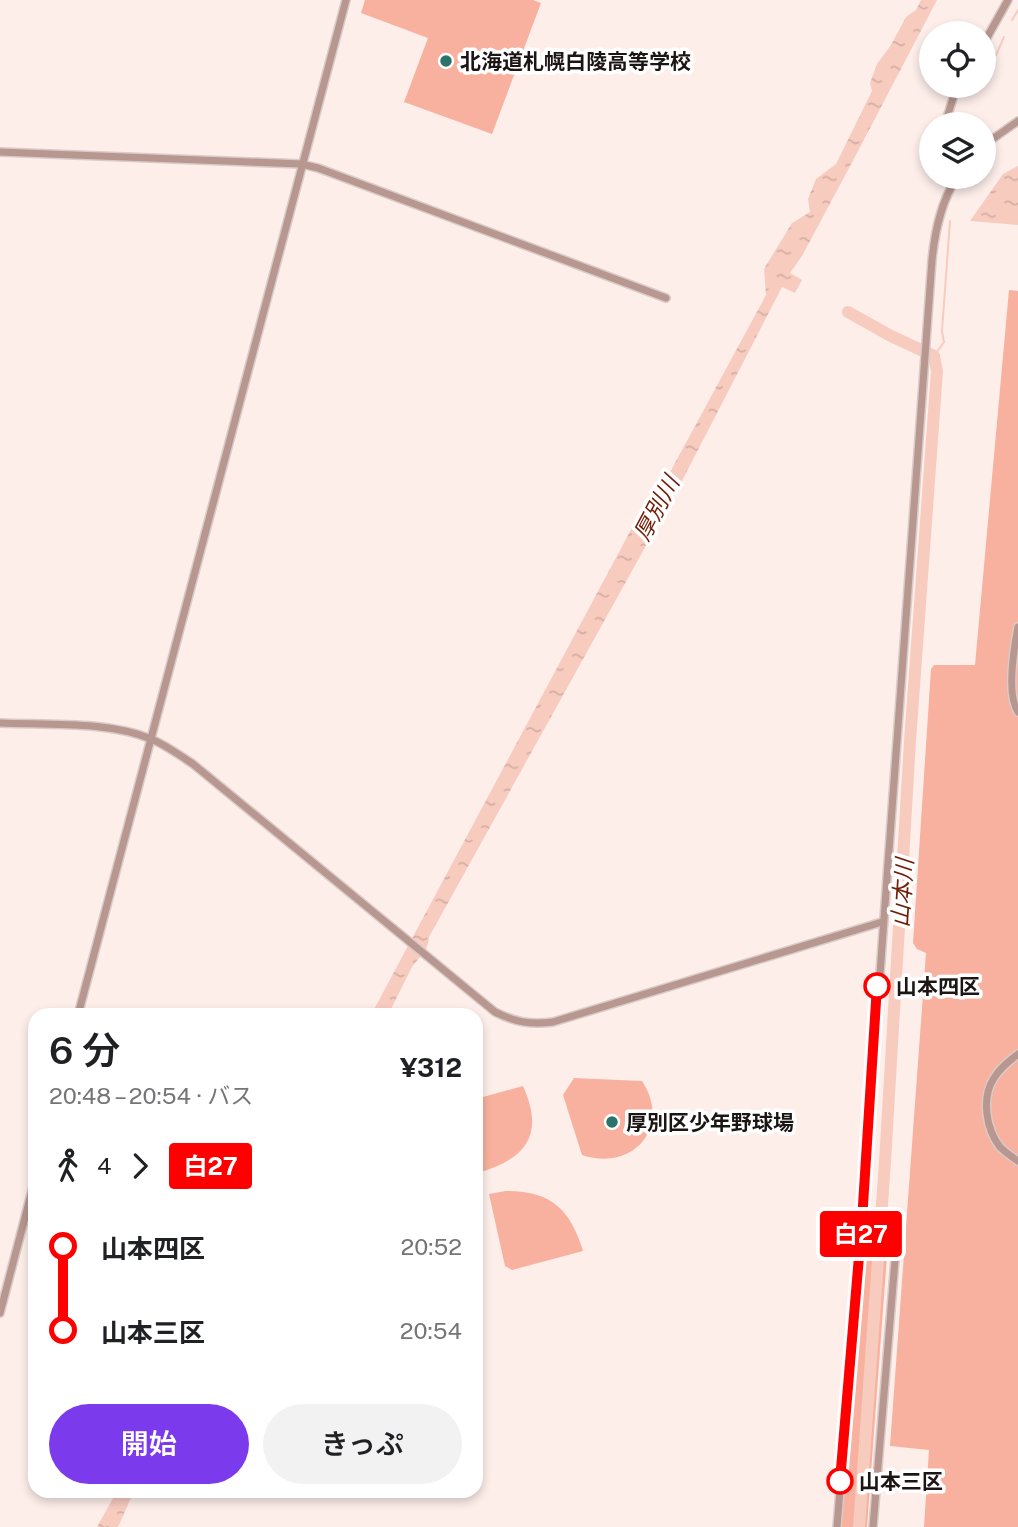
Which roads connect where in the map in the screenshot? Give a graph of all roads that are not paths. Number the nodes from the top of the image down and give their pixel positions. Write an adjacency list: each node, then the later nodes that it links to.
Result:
1 (346, 0): 7 (street)
2 (1008, 0): 3 (street)
3 (996, 22)
4 (1018, 121): 5 (street)
5 (996, 137)
6 (0, 152): 7 (street)
7 (301, 164): 9 (street); 13 (street)
8 (950, 189): 14 (street)
9 (666, 298)
10 (1018, 628): 11 (street)
11 (1018, 712)
12 (0, 723): 13 (street)
13 (150, 738): 14 (street); 15 (street)
14 (882, 922): 19 (street)
15 (80, 1008)
16 (1016, 1054): 17 (street)
17 (1018, 1161)
18 (28, 1206): 20 (street)
19 (862, 1221): 21 (street); 22 (street)
20 (0, 1312)
21 (836, 1527)
22 (873, 1527)

